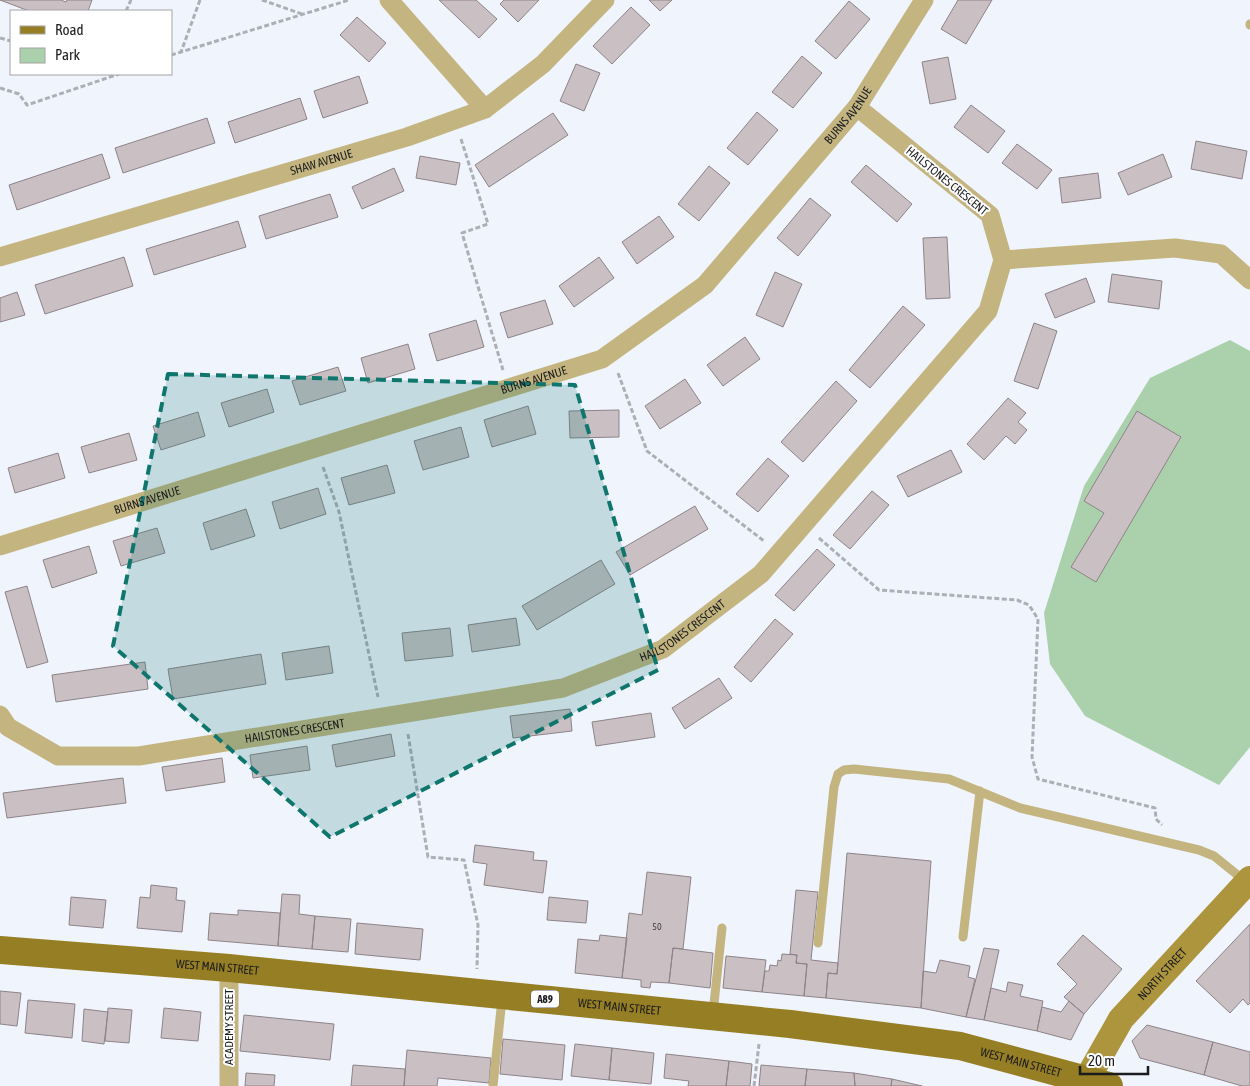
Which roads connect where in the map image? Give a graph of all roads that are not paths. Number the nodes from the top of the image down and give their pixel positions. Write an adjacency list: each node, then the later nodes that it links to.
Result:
1 (389, 0): 5 (street)
2 (605, 0): 5 (street, SHAW AVENUE)
3 (924, 0): 4 (street, BURNS AVENUE)
4 (857, 107): 7 (street, HAILSTONES CRESCENT); 9 (street, BURNS AVENUE)
5 (484, 108): 6 (street, SHAW AVENUE)
6 (0, 257)
7 (1003, 260): 8 (street); 10 (street, HAILSTONES CRESCENT)
8 (1250, 280)
9 (0, 546)
10 (0, 715)
11 (980, 791): 12 (lane); 14 (lane); 15 (lane)
12 (1248, 881): 20 (main road, NORTH STREET)
13 (722, 928): 19 (lane)
14 (963, 938)
15 (818, 943)
16 (0, 950): 17 (main road, WEST MAIN STREET / A89)
17 (228, 968): 18 (main road, WEST MAIN STREET / A89); 21 (street, ACADEMY STREET)
18 (502, 994): 19 (main road, WEST MAIN STREET / A89); 22 (lane)
19 (712, 1016): 20 (main road, WEST MAIN STREET / A89)
20 (1093, 1084)
21 (229, 1086)
22 (493, 1086)

